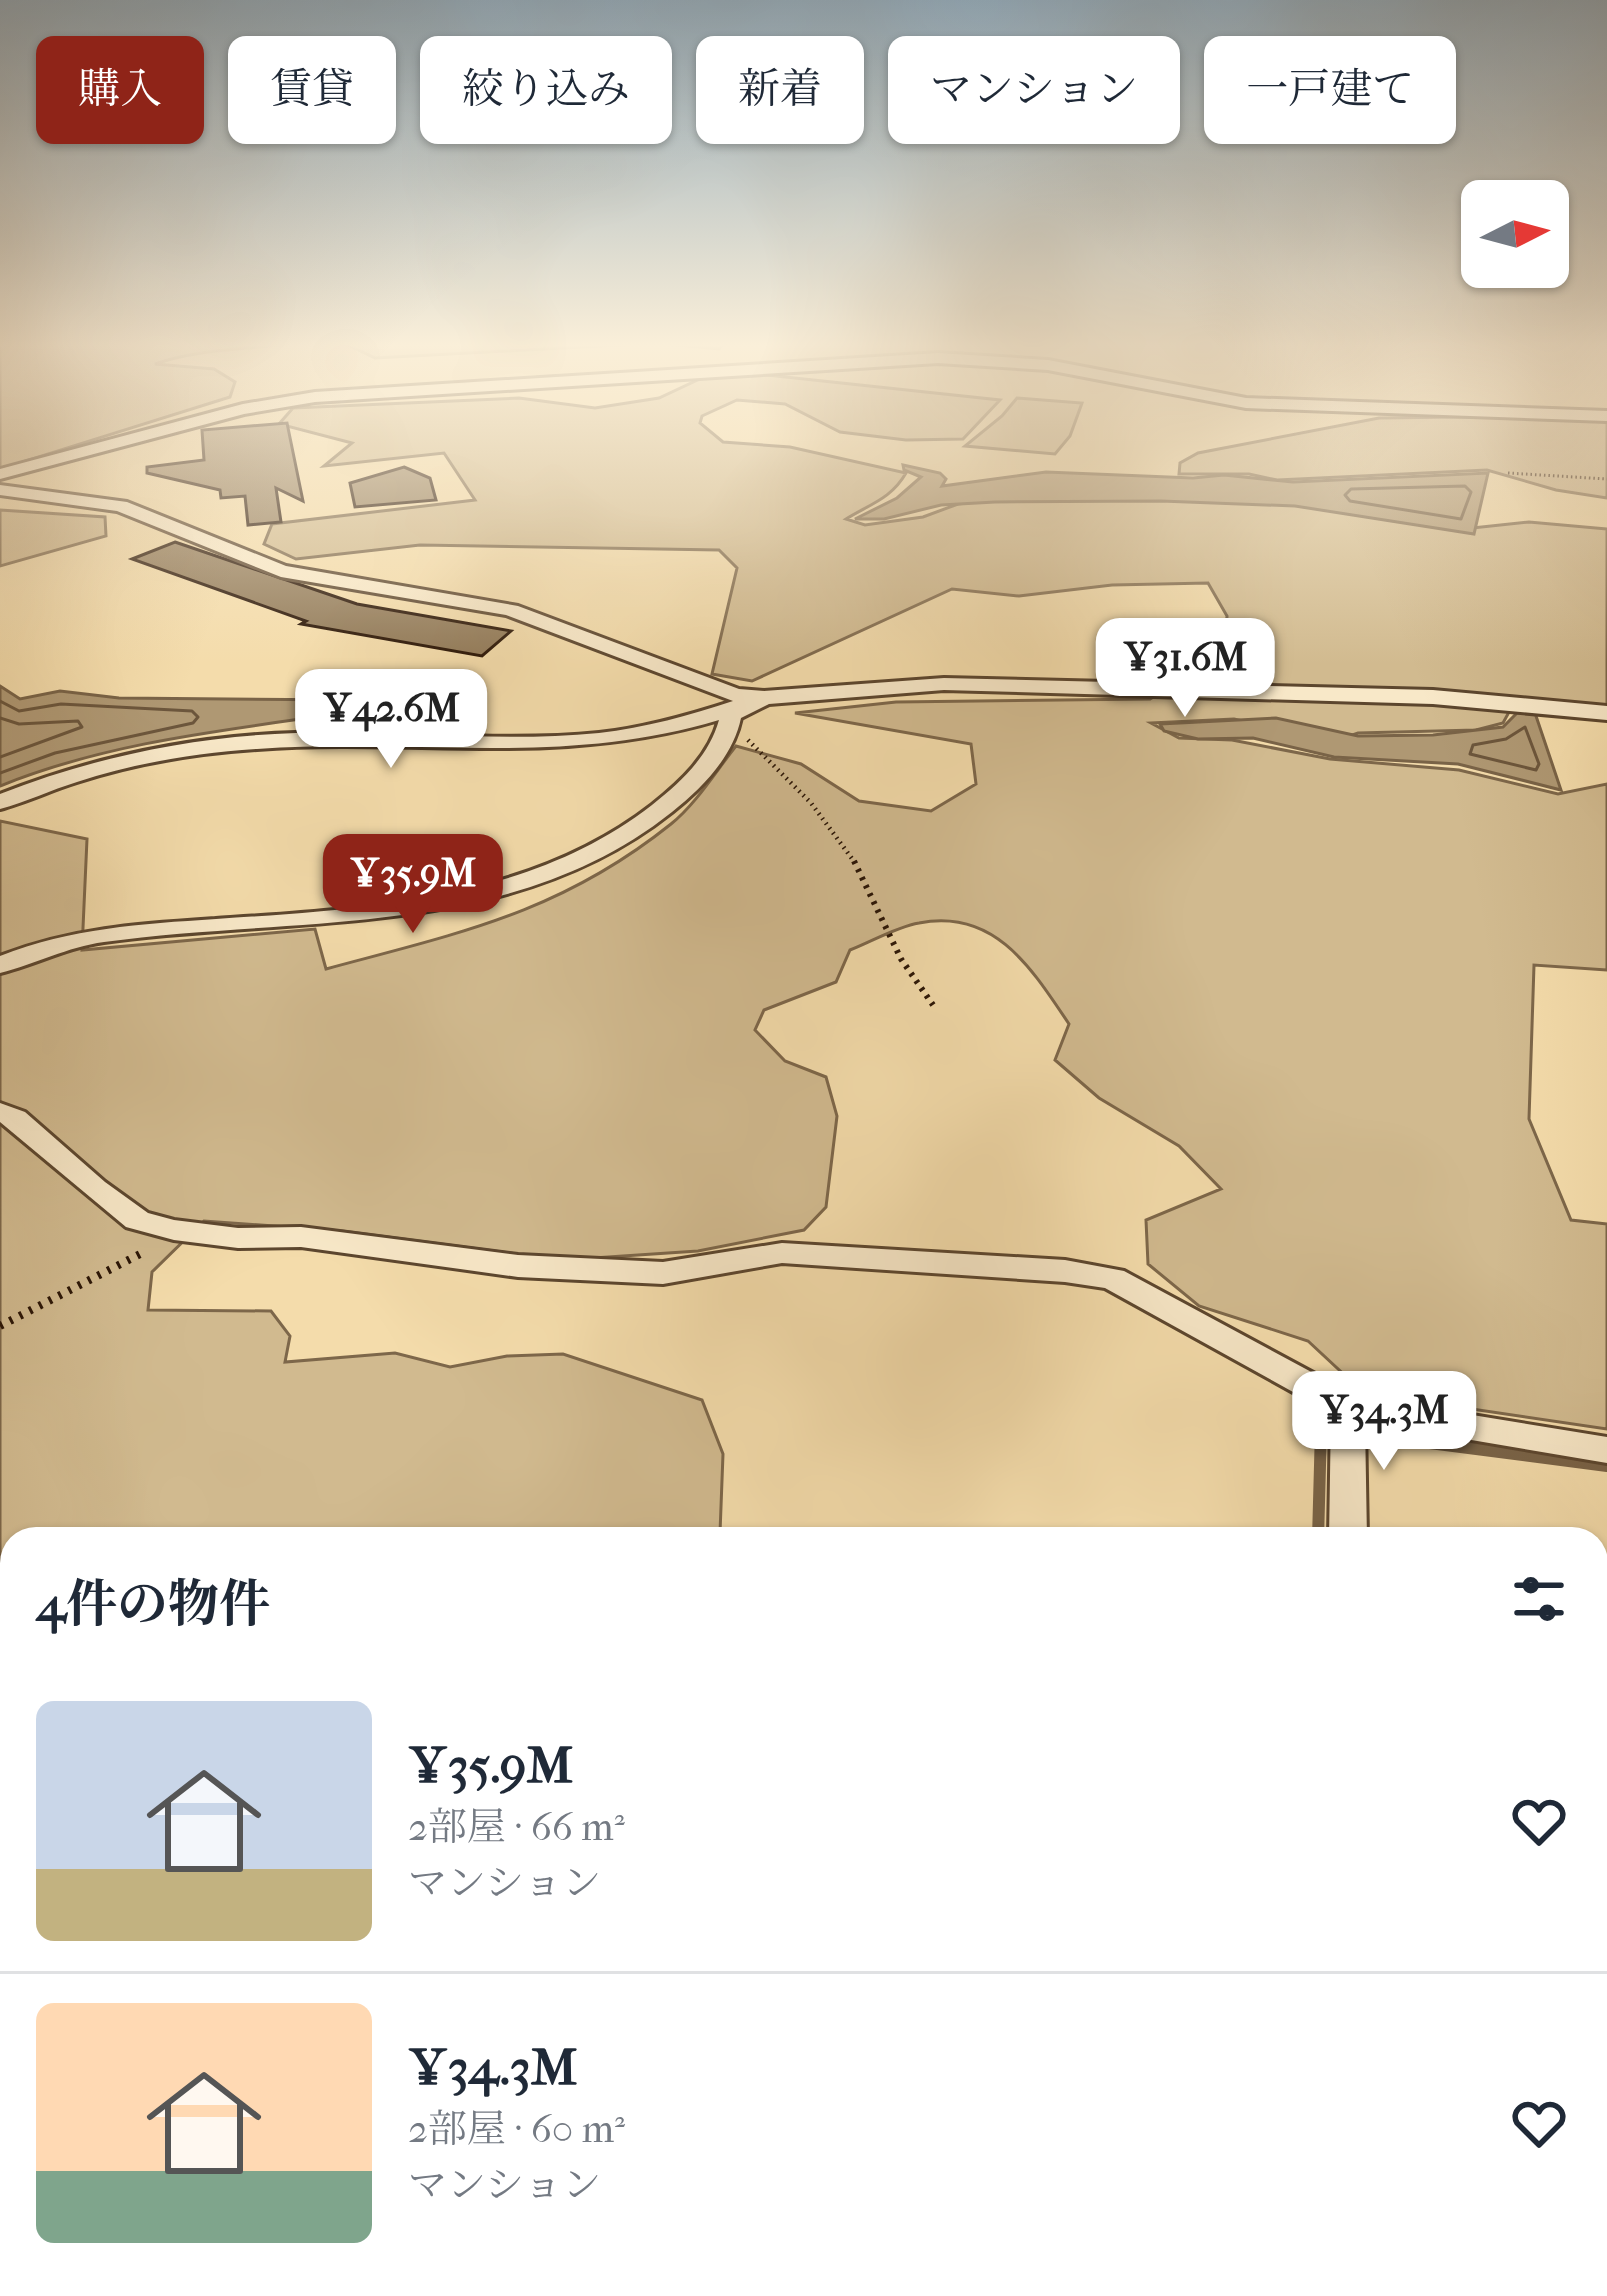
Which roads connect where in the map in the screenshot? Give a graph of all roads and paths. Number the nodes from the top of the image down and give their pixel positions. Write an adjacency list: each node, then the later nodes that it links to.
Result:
1 (91, 449): 3 (street)
2 (1508, 472): 4 (path)
3 (0, 474)
4 (1607, 479)
5 (0, 490): 6 (street)
6 (764, 698): 7 (street); 8 (street); 9 (street)
7 (1607, 713)
8 (729, 729): 10 (street); 11 (path)
9 (0, 802)
10 (0, 965)
11 (933, 1005)
12 (0, 1112): 13 (street)
13 (184, 1231): 14 (path); 15 (street)
14 (0, 1326)
15 (1348, 1407): 16 (street); 17 (street)
16 (1607, 1450)
17 (1348, 1527)

